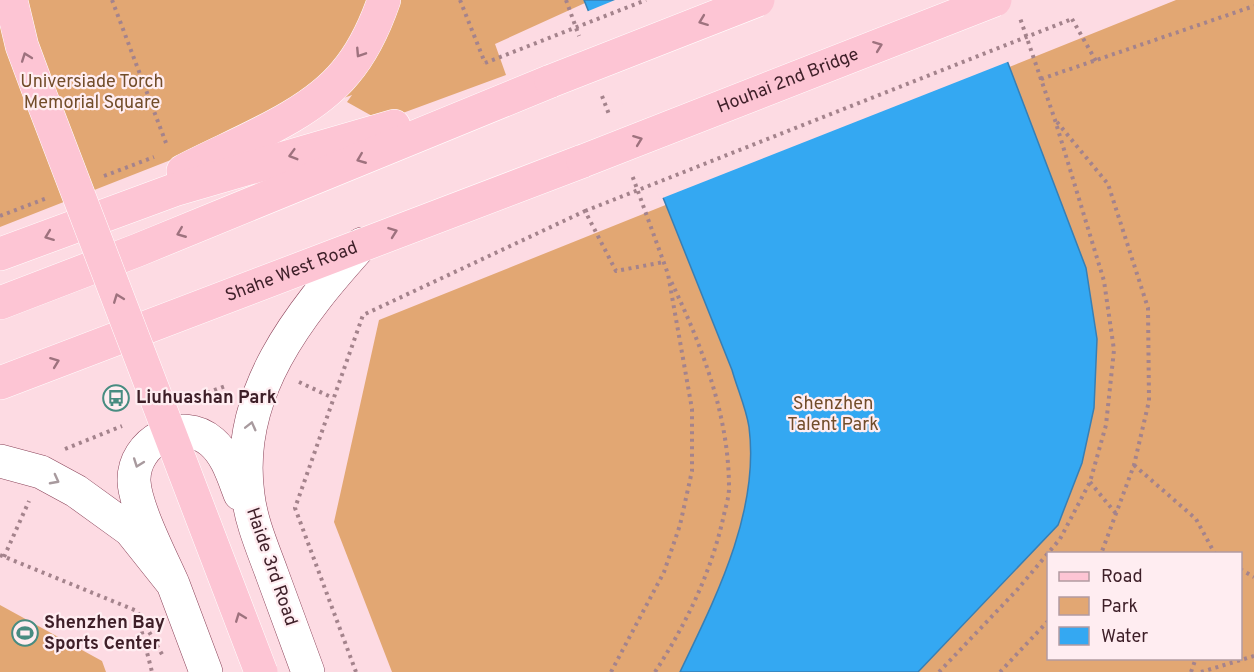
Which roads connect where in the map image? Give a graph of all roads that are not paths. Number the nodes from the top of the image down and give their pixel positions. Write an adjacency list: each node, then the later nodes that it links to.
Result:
1 (11, 0): 16 (main road, one-way to 1, bridge)
2 (384, 0): 7 (main road, one-way to 7)
3 (758, 0): 5 (main road, one-way to 5, bridge)
4 (1006, 6): 6 (main road, Houhai 2nd Bridge, one-way to 4, bridge)
5 (551, 81): 7 (main road, one-way to 7); 10 (main road, one-way to 10)
6 (583, 161): 8 (main road, Shahe West Road, one-way to 6)
7 (97, 218): 9 (main road, one-way to 9)
8 (362, 244): 11 (main road, Shahe West Road, one-way to 8); 13 (main road, Haide 3rd Road, one-way to 8)
9 (0, 254)
10 (0, 303)
11 (0, 383)
12 (0, 461): 14 (main road, one-way to 14)
13 (261, 545): 14 (main road, one-way to 14); 17 (main road, Haide 3rd Road)
14 (173, 584): 15 (main road)
15 (206, 672)
16 (261, 672)
17 (308, 672)

